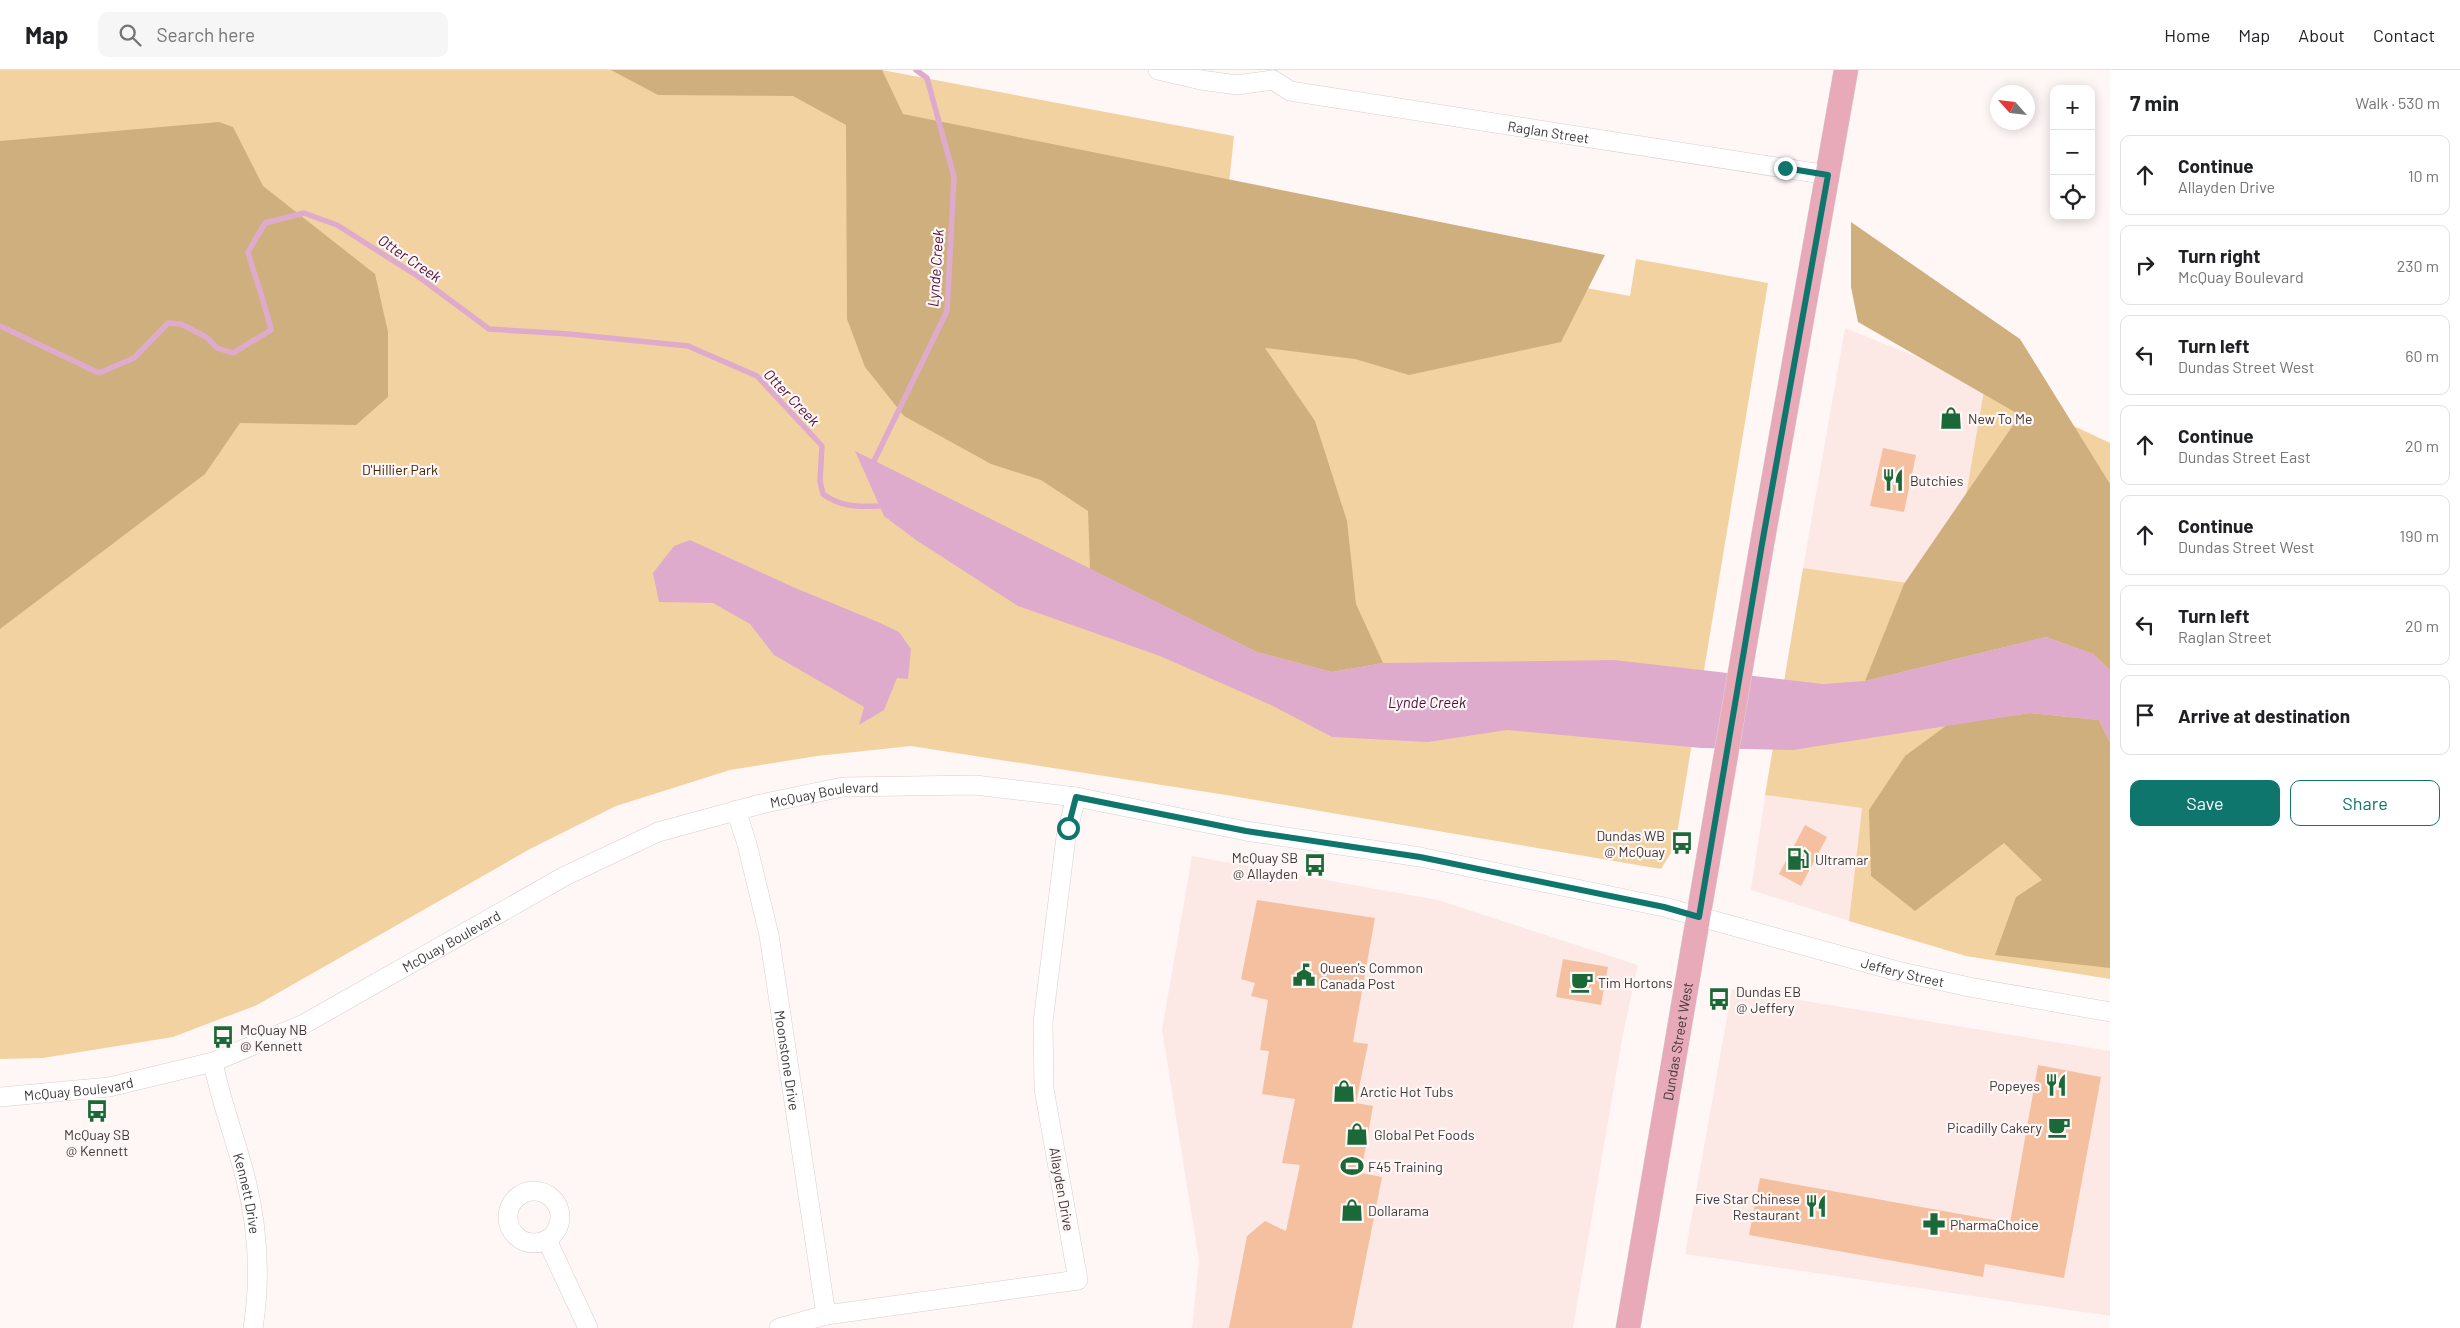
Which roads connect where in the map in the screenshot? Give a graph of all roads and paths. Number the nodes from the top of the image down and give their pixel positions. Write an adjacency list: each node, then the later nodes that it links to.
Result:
1 (1158, 70): 3 (street)
2 (1846, 70): 4 (main road)
3 (1272, 75): 4 (street, Raglan Street)
4 (1828, 175): 7 (main road, Dundas Street West)
5 (1076, 797): 6 (street, McQuay Boulevard); 7 (street, McQuay Boulevard); 12 (street, Allayden Drive)
6 (736, 810): 9 (street, McQuay Boulevard); 12 (street, Moonstone Drive)
7 (1699, 917): 8 (street, Jeffery Street); 16 (main road, Dundas Street West)
8 (2110, 1012)
9 (213, 1062): 10 (street, McQuay Boulevard); 13 (street, Kennett Drive)
10 (0, 1097)
11 (547, 1240): 14 (street)
12 (826, 1314): 15 (street, Allayden Drive)
13 (253, 1328)
14 (588, 1328)
15 (779, 1328)
16 (1628, 1328)

